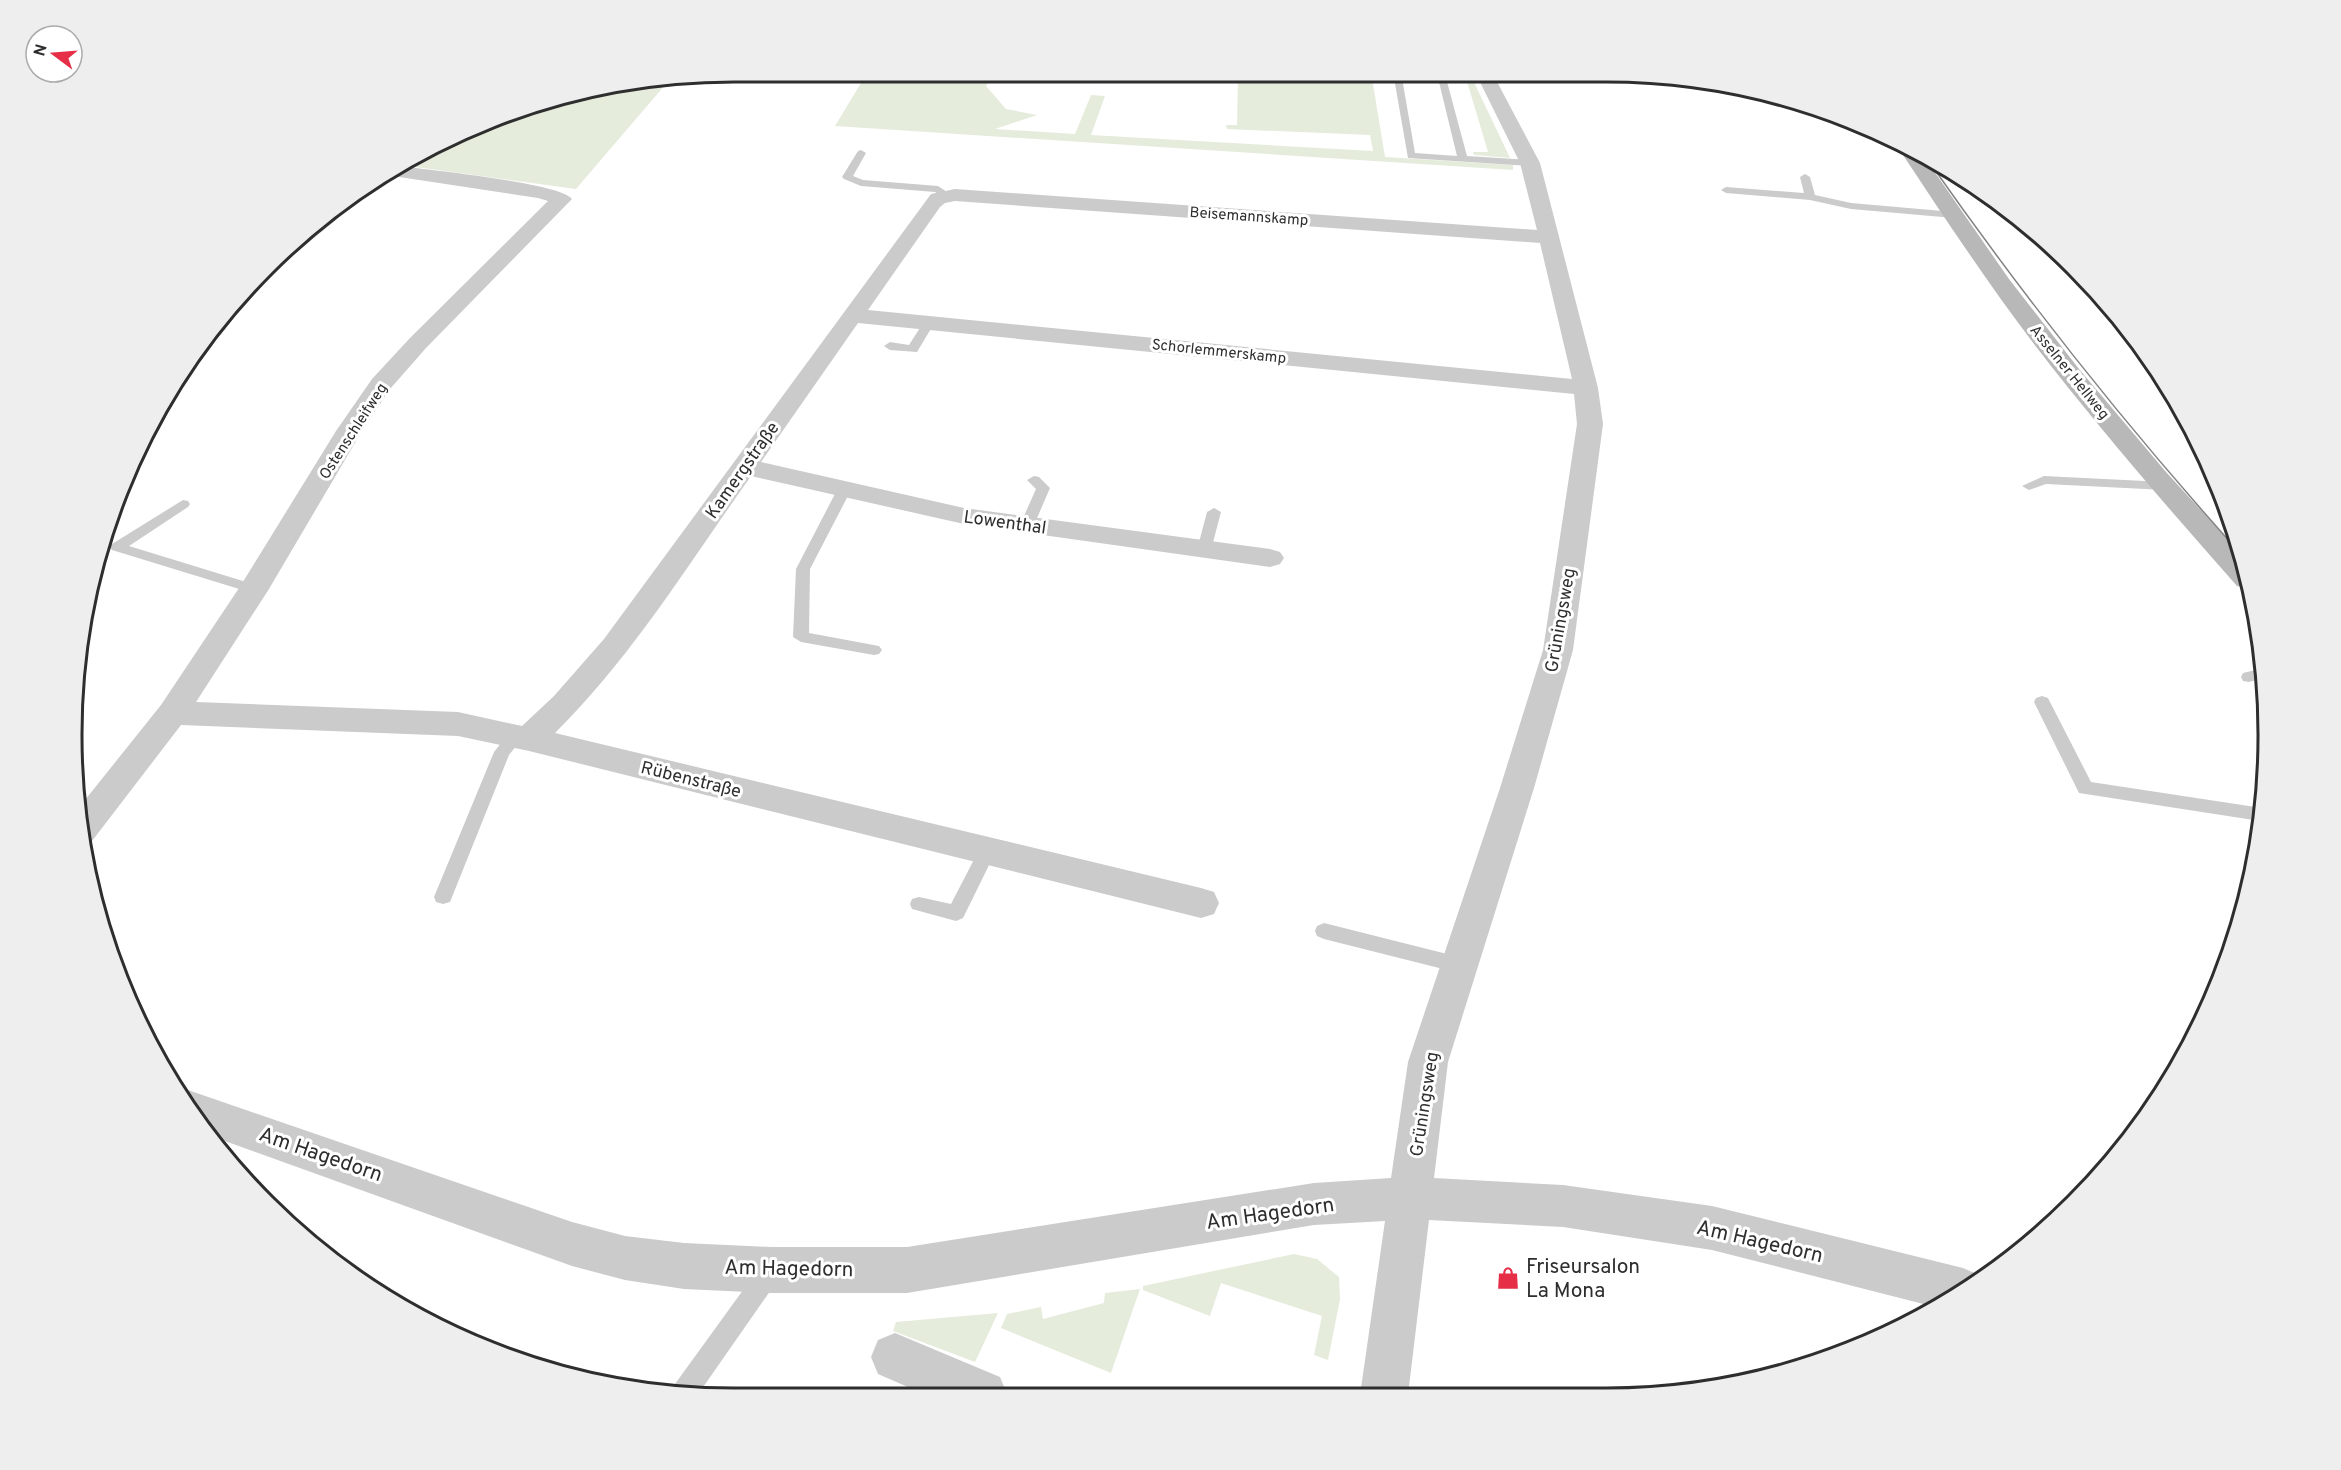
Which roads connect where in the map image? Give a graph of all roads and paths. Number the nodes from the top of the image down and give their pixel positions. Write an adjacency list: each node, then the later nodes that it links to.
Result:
1 (1399, 82): 5 (lane)
2 (1443, 82): 5 (lane)
3 (1489, 82): 6 (street, Grüningsweg)
4 (861, 153): 11 (lane)
5 (1463, 159): 6 (lane)
6 (1530, 163): 14 (street, Grüningsweg)
7 (1918, 163): 13 (main road, Asselner Hellweg)
8 (405, 173): 30 (street, Ostenschleifweg)
9 (1804, 177): 12 (lane)
10 (1726, 190): 12 (lane)
11 (948, 196): 14 (street, Beisemannskamp); 15 (street, Kamergstraße)
12 (1810, 197): 13 (lane)
13 (1954, 215): 22 (main road, Asselner Hellweg)
14 (1550, 237): 18 (street, Grüningsweg)
15 (852, 315): 16 (street, Schorlemmerskamp); 19 (street, Kamergstraße)
16 (929, 322): 17 (lane); 18 (street, Schorlemmerskamp)
17 (891, 346)
18 (1586, 388): 42 (street, Grüningsweg)
19 (744, 466): 23 (street, Lowenthal); 34 (street, Kamergstraße)
20 (1035, 480): 26 (lane)
21 (2029, 486): 22 (lane)
22 (2165, 486): 29 (main road, Asselner Hellweg)
23 (844, 490): 26 (street, Lowenthal); 31 (lane)
24 (183, 504): 30 (lane)
25 (1214, 512): 27 (lane)
26 (1028, 525): 27 (street, Lowenthal)
27 (1204, 550): 28 (street, Lowenthal)
28 (1270, 558)
29 (2236, 567)
30 (254, 589): 33 (street, Ostenschleifweg)
31 (874, 650)
32 (2042, 702): 35 (lane)
33 (172, 713): 34 (street, Rübenstraße); 36 (street, Ostenschleifweg)
34 (522, 737): 37 (street, Rübenstraße); 38 (lane)
35 (2254, 814)
36 (88, 821)
37 (987, 851): 39 (street, Rübenstraße); 40 (lane)
38 (443, 897)
39 (1201, 903)
40 (919, 904)
41 (1324, 931): 42 (lane)
42 (1459, 965): 44 (street, Grüningsweg)
43 (204, 1115): 45 (street, Am Hagedorn)
44 (1410, 1198): 45 (street, Am Hagedorn); 46 (street, Am Hagedorn); 50 (street)
45 (771, 1270): 48 (lane)
46 (1952, 1288)
47 (895, 1357): 49 (street)
48 (689, 1386)
49 (968, 1388)
50 (1385, 1388)

